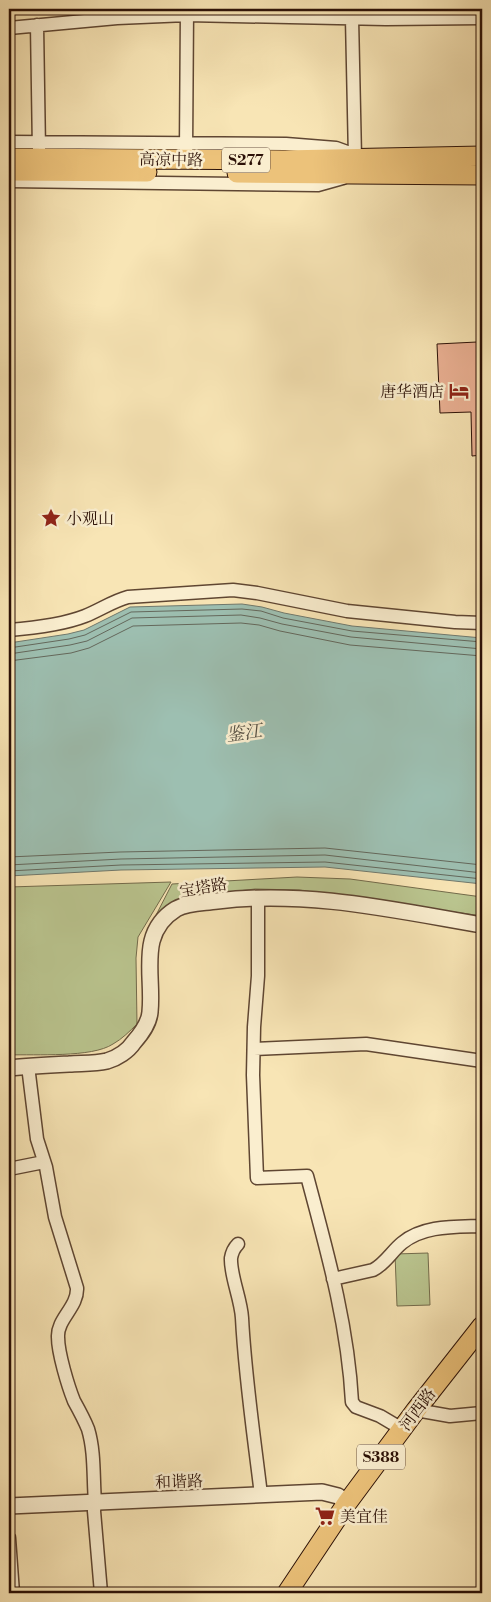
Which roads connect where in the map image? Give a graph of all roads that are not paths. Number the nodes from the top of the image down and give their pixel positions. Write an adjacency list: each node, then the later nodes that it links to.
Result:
1 (187, 11): 2 (street); 4 (street); 9 (street)
2 (352, 18): 3 (street); 13 (street)
3 (482, 18)
4 (36, 25): 5 (street); 8 (street)
5 (9, 28)
6 (9, 142): 8 (street)
7 (482, 147): 11 (main road)
8 (39, 150): 9 (main road, 高凉中路 / S277); 12 (main road, 高凉中路 / S277)
9 (186, 152): 13 (main road, 高凉中路 / S277)
10 (482, 156): 11 (main road, 高凉中路 / S277)
11 (437, 157): 13 (main road, 高凉中路 / S277)
12 (9, 158)
13 (354, 166): 15 (main road, 高凉中路 / S277); 16 (main road, 高凉中路 / S277)
14 (9, 171): 16 (main road, 高凉中路 / S277)
15 (482, 175)
16 (154, 178): 17 (street)
17 (9, 181)
18 (482, 623): 19 (street)
19 (9, 630)
20 (258, 897): 21 (street, 宝塔路); 22 (street); 24 (street, 宝塔路)
21 (482, 925)
22 (254, 1049): 23 (street); 30 (street)
23 (482, 1061)
24 (28, 1066): 25 (street, 宝塔路); 26 (street)
25 (9, 1068)
26 (44, 1162): 27 (street); 36 (street)
27 (9, 1169)
28 (482, 1226): 30 (street)
29 (238, 1244): 35 (street)
30 (333, 1279): 34 (street)
31 (482, 1326): 32 (main road, 河西路 / S388)
32 (416, 1410): 33 (street); 34 (main road, 河西路 / S388)
33 (482, 1413)
34 (402, 1429): 37 (main road, 河西路 / S388)
35 (261, 1496): 36 (street, 和谐路); 37 (street, 和谐路)
36 (95, 1502): 38 (street, 和谐路); 41 (street)
37 (347, 1503): 42 (main road, 河西路 / S388)
38 (9, 1506)
39 (9, 1538): 40 (street)
40 (13, 1593)
41 (101, 1593)
42 (287, 1593)

